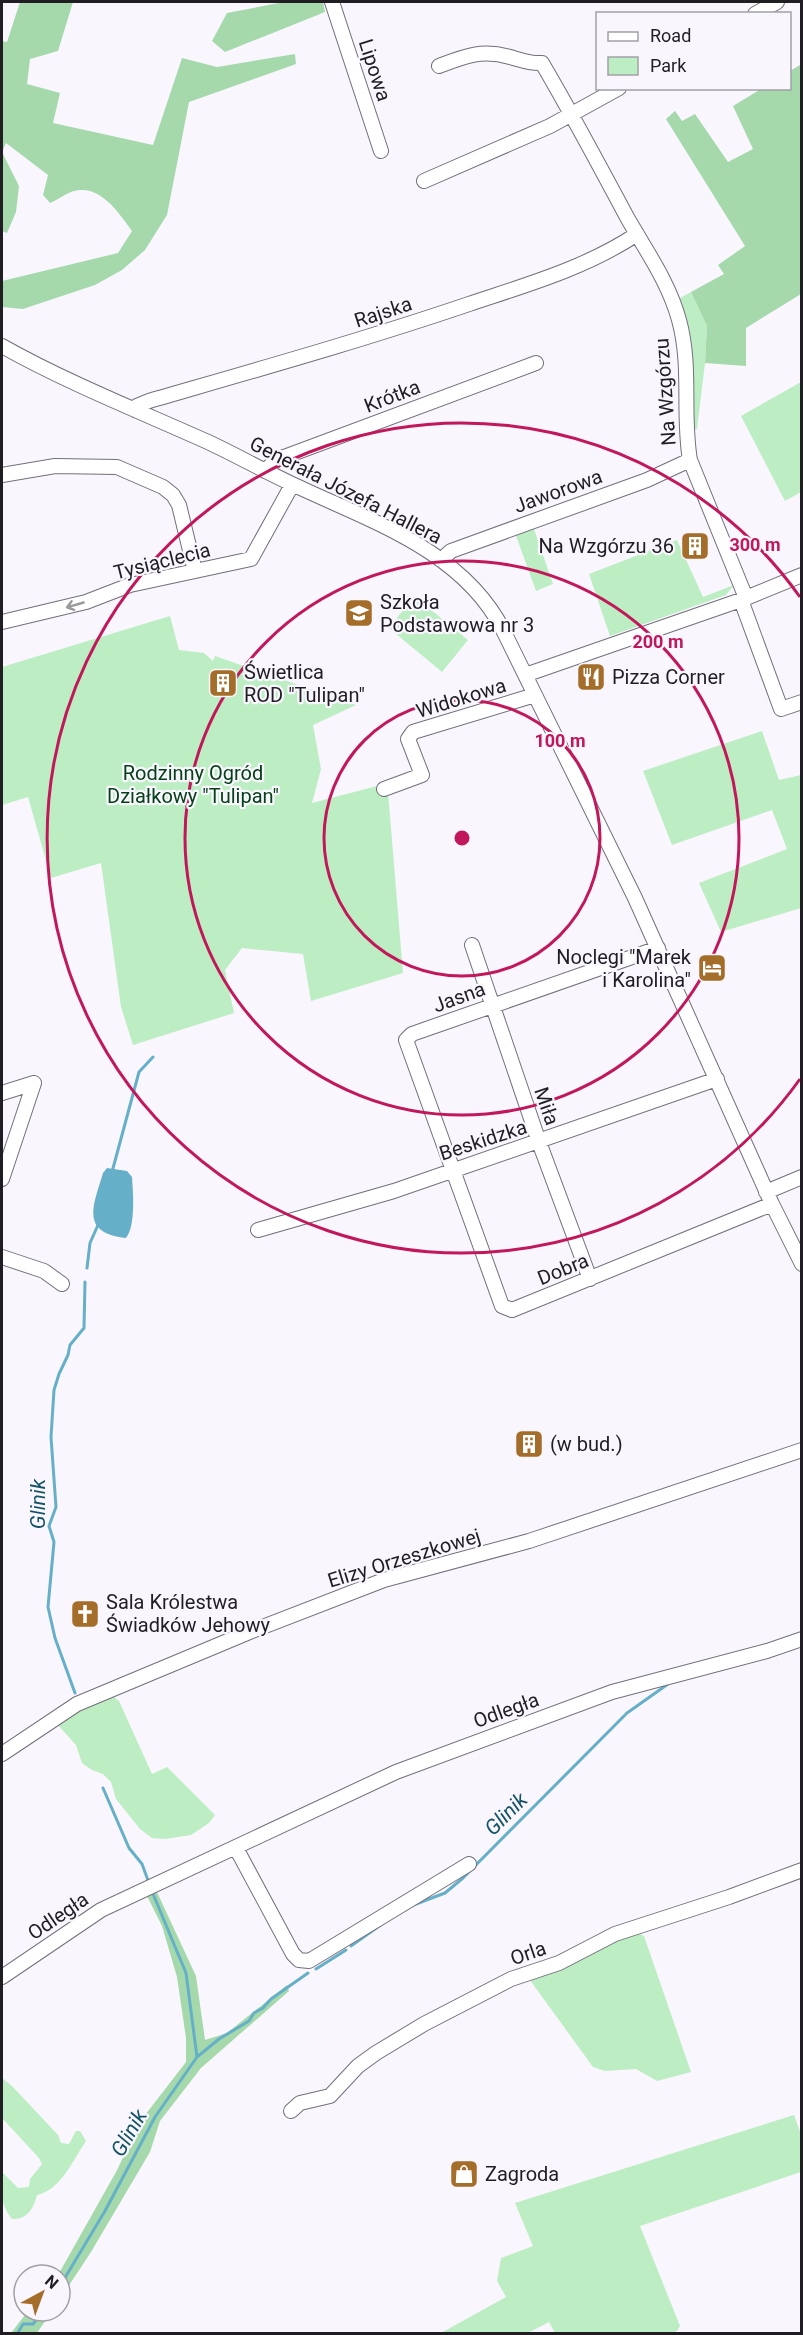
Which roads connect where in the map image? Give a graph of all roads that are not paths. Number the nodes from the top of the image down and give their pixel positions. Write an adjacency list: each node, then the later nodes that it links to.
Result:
1 (332, 2): 7 (street, Lipowa)
2 (777, 2): 3 (street)
3 (759, 12)
4 (440, 66): 6 (street, Na Wzgórzu)
5 (615, 90): 6 (street)
6 (572, 114): 8 (street); 9 (street, Na Wzgórzu)
7 (381, 151)
8 (424, 181)
9 (637, 234): 12 (street, Rajska); 13 (street, Na Wzgórzu)
10 (2, 346): 12 (street, Generała Józefa Hallera)
11 (536, 363): 14 (street, Krótka)
12 (135, 410): 14 (street, Generała Józefa Hallera)
13 (690, 460): 17 (street, Jaworowa); 20 (street, Na Wzgórzu)
14 (266, 471): 16 (street, Generała Józefa Hallera)
15 (2, 475): 18 (street)
16 (292, 484): 17 (street, Generała Józefa Hallera); 18 (street, Tysiąclecia)
17 (441, 560): 22 (street, Generała Józefa Hallera)
18 (195, 571): 21 (street, Tysiąclecia, one-way to 21)
19 (801, 575): 20 (street)
20 (744, 599): 22 (street); 24 (street, Na Wzgórzu)
21 (2, 622)
22 (525, 675): 23 (street, Generała Józefa Hallera)
23 (535, 695): 25 (street, Widokowa); 27 (street, Generała Józefa Hallera)
24 (801, 702)
25 (384, 789)
26 (472, 945): 28 (street, Miła)
27 (658, 948): 28 (street, Jasna); 29 (street, Generała Józefa Hallera)
28 (492, 1005): 31 (street, Miła); 32 (street, Jasna)
29 (717, 1079): 31 (street, Beskidzka); 35 (street, Generała Józefa Hallera)
30 (2, 1093): 34 (street)
31 (539, 1142): 32 (street, Beskidzka); 39 (street, Miła)
32 (452, 1171): 36 (street, Beskidzka); 39 (street, Dobra)
33 (801, 1177): 35 (street, Dobra)
34 (2, 1179)
35 (769, 1198): 38 (street, Generała Józefa Hallera); 39 (street, Dobra)
36 (258, 1230)
37 (2, 1257): 40 (street)
38 (801, 1264)
39 (590, 1279)
40 (62, 1284)
41 (801, 1450): 43 (street, Elizy Orzeszkowej)
42 (801, 1639): 44 (street, Odległa)
43 (2, 1754)
44 (236, 1848): 45 (street); 47 (street, Odległa)
45 (469, 1864)
46 (801, 1870): 48 (street, Orla)
47 (2, 1977)
48 (291, 2111)

